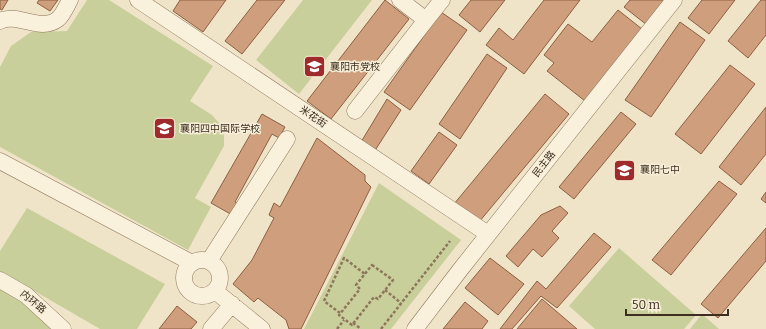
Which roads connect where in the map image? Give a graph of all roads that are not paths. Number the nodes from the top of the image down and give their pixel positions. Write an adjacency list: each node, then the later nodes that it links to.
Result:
1 (70, 0): 7 (street)
2 (138, 0): 11 (street, 米花街)
3 (400, 0): 6 (street)
4 (442, 0): 6 (street)
5 (674, 0): 11 (street, 民主路)
6 (426, 20): 8 (street)
7 (0, 21)
8 (355, 111)
9 (287, 139): 12 (street)
10 (0, 161): 13 (street)
11 (488, 234): 20 (street, 民主路)
12 (209, 261): 13 (street); 15 (street)
13 (192, 263): 15 (street)
14 (0, 280): 17 (street, 内环路)
15 (214, 291): 16 (street)
16 (232, 304): 18 (street); 19 (street)
17 (63, 329)
18 (211, 329)
19 (262, 329)
20 (415, 329)

